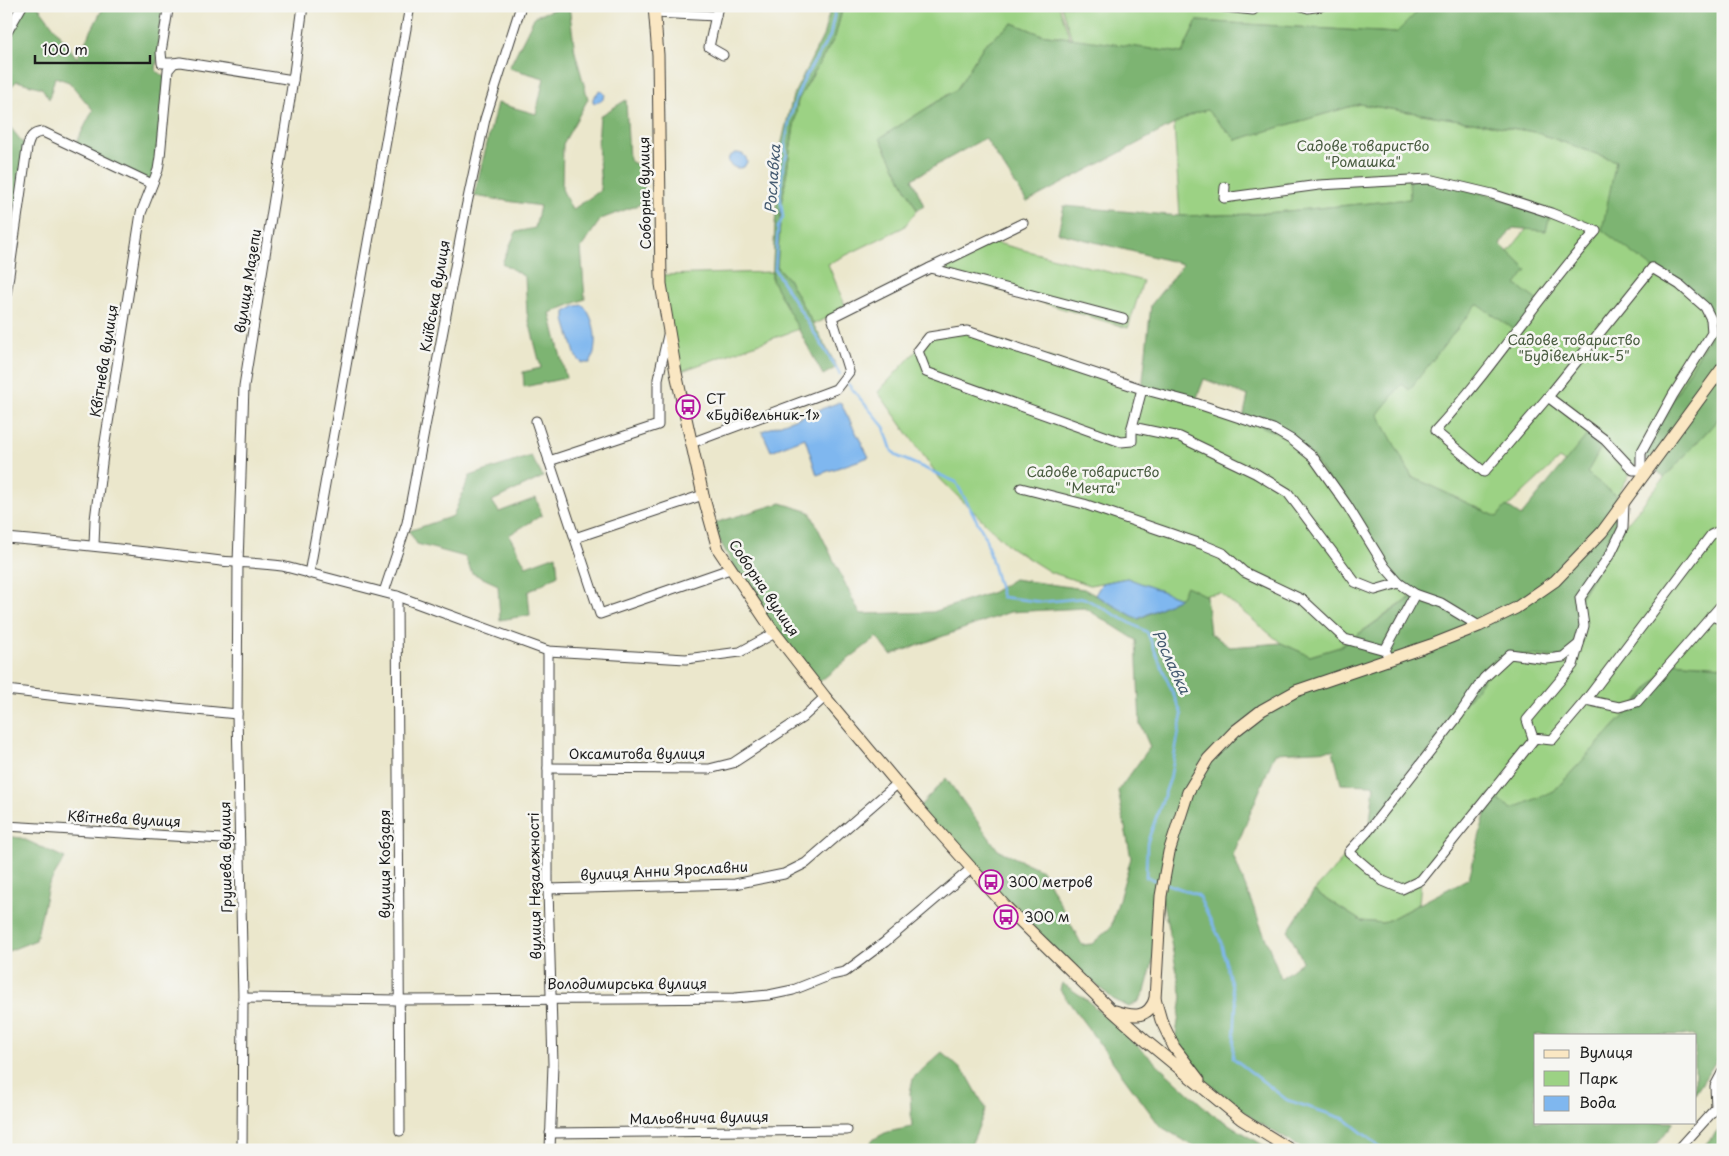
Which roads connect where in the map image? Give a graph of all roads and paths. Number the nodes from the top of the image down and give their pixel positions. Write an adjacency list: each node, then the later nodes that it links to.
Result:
1 (22, 6): 13 (street)
2 (303, 6): 16 (street, вулиця Мазепи)
3 (410, 6): 41 (street)
4 (521, 6): 43 (street, Київська вулиця)
5 (718, 6): 12 (street)
6 (1215, 6): 7 (street)
7 (1258, 6)
8 (1302, 6): 9 (street)
9 (1320, 6)
10 (168, 10): 15 (street)
11 (655, 10): 12 (street); 23 (street, Соборна вулиця)
12 (716, 16): 14 (street)
13 (6, 34)
14 (723, 55)
15 (174, 63): 16 (street); 17 (street, Квітнева вулиця)
16 (293, 80): 39 (street, вулиця Мазепи)
17 (152, 184): 21 (street); 38 (street, Квітнева вулиця)
18 (1225, 187): 26 (street)
19 (1023, 223): 20 (street)
20 (930, 268): 22 (street); 29 (street)
21 (6, 296)
22 (1123, 319)
23 (669, 332): 29 (street, Соборна вулиця); 30 (street)
24 (1723, 367): 31 (street)
25 (1142, 389): 28 (street); 28 (street); 42 (street)
26 (1548, 397): 31 (street); 31 (street)
27 (536, 422): 30 (street)
28 (1132, 427): 42 (street)
29 (691, 442): 33 (street, Соборна вулиця)
30 (549, 461): 37 (street)
31 (1643, 472): 34 (street)
32 (1022, 488): 53 (street)
33 (703, 495): 37 (street); 40 (street, Соборна вулиця)
34 (1624, 502): 49 (street); 51 (street)
35 (1723, 529): 56 (street)
36 (6, 538): 38 (street)
37 (575, 538): 40 (street)
38 (94, 545): 39 (street)
39 (238, 563): 41 (street); 57 (street, Грушева вулиця)
40 (730, 569): 50 (street, Соборна вулиця)
41 (309, 574): 43 (street)
42 (1399, 583): 44 (street)
43 (384, 592): 45 (street)
44 (1415, 594): 49 (street); 53 (street)
45 (397, 596): 52 (street); 68 (street, вулиця Кобзаря)
46 (1723, 603): 47 (street)
47 (1711, 616): 48 (street); 56 (street)
48 (1723, 620)
49 (1479, 626): 53 (street)
50 (775, 633): 52 (street); 55 (street, Соборна вулиця)
51 (1579, 644): 58 (street); 58 (street)
52 (548, 652): 59 (street, вулиця Незалежності)
53 (1387, 654): 67 (street)
54 (6, 690): 57 (street)
55 (825, 697): 59 (street, Оксамитова вулиця); 60 (street, Соборна вулиця)
56 (1586, 700): 58 (street)
57 (237, 714): 62 (street, Грушева вулиця)
58 (1535, 738)
59 (548, 768): 64 (street, вулиця Незалежності)
60 (897, 784): 63 (street, Соборна вулиця); 64 (street, вулиця Анни Ярославни)
61 (6, 826): 62 (street, Квітнева вулиця)
62 (239, 840): 65 (street, Грушева вулиця)
63 (971, 870): 66 (street, Володимирська вулиця); 69 (street, Соборна вулиця)
64 (548, 889): 66 (street, вулиця Незалежності)
65 (243, 998): 68 (street, Володимирська вулиця); 75 (street, Грушева вулиця)
66 (551, 998): 68 (street, Володимирська вулиця); 74 (street, вулиця Незалежності)
67 (1156, 999): 69 (street); 71 (street)
68 (400, 1000): 73 (street, вулиця Кобзаря)
69 (1109, 1008): 71 (street, Соборна вулиця)
70 (1723, 1071): 78 (street)
71 (1208, 1093): 77 (street)
72 (847, 1130): 74 (street, Мальовнича вулиця)
73 (400, 1131)
74 (550, 1133): 76 (street, вулиця Незалежності)
75 (242, 1150)
76 (550, 1150)
77 (1291, 1150)
78 (1678, 1150)

